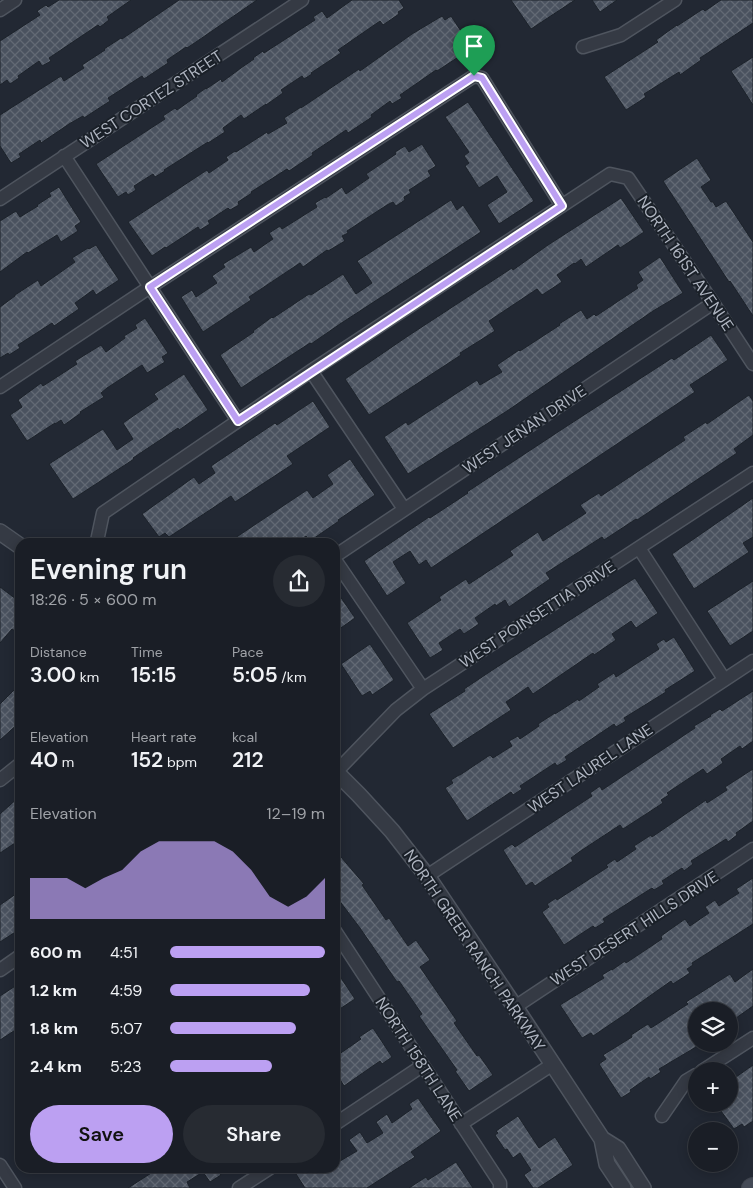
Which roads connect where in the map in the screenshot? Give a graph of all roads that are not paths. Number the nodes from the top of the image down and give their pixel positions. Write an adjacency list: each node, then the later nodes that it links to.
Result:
1 (15, 0): 4 (street)
2 (302, 0): 6 (street, WEST CORTEZ STREET)
3 (675, 0): 5 (street)
4 (0, 10)
5 (583, 47)
6 (64, 156): 7 (street, WEST CORTEZ STREET); 9 (street)
7 (2, 194)
8 (562, 206): 9 (street); 10 (street, NORTH 161ST AVENUE); 12 (street)
9 (150, 287): 13 (street); 14 (street)
10 (713, 303): 11 (street, NORTH 161ST AVENUE); 16 (street, WEST JENAN DRIVE)
11 (753, 364)
12 (311, 371): 14 (street); 16 (street)
13 (0, 387)
14 (238, 421): 18 (street)
15 (753, 473): 20 (street, WEST POINSETTIA DRIVE)
16 (404, 510): 21 (street, WEST JENAN DRIVE)
17 (0, 532): 19 (street)
18 (98, 538)
19 (15, 542)
20 (639, 548): 24 (street); 25 (street, WEST POINSETTIA DRIVE)
21 (340, 553)
22 (340, 567): 25 (street)
23 (753, 661): 24 (street, WEST LAUREL LANE)
24 (724, 679): 31 (street, WEST LAUREL LANE)
25 (423, 689): 26 (street, WEST POINSETTIA DRIVE)
26 (340, 767)
27 (15, 768): 29 (street)
28 (340, 777): 31 (street, NORTH GREER RANCH PARKWAY)
29 (0, 780)
30 (753, 849): 35 (street, WEST DESERT HILLS DRIVE)
31 (427, 876): 35 (street, NORTH GREER RANCH PARKWAY)
32 (340, 939): 39 (street, NORTH 158TH LANE)
33 (15, 960): 34 (street)
34 (0, 970)
35 (515, 1007): 38 (street, NORTH GREER RANCH PARKWAY)
36 (753, 1038): 37 (street)
37 (716, 1062)
38 (553, 1064): 43 (street); 44 (street, NORTH GREER RANCH PARKWAY)
39 (422, 1066): 42 (street); 43 (street, NORTH 158TH LANE)
40 (688, 1081): 41 (street)
41 (662, 1116)
42 (340, 1121)
43 (462, 1124): 49 (street, NORTH 158TH LANE)
44 (602, 1139): 50 (street, NORTH GREER RANCH PARKWAY); 51 (street, NORTH GREER RANCH PARKWAY)
45 (0, 1165): 47 (street)
46 (262, 1173): 48 (street)
47 (15, 1188)
48 (239, 1188)
49 (500, 1188)
50 (623, 1188)
51 (643, 1188)

